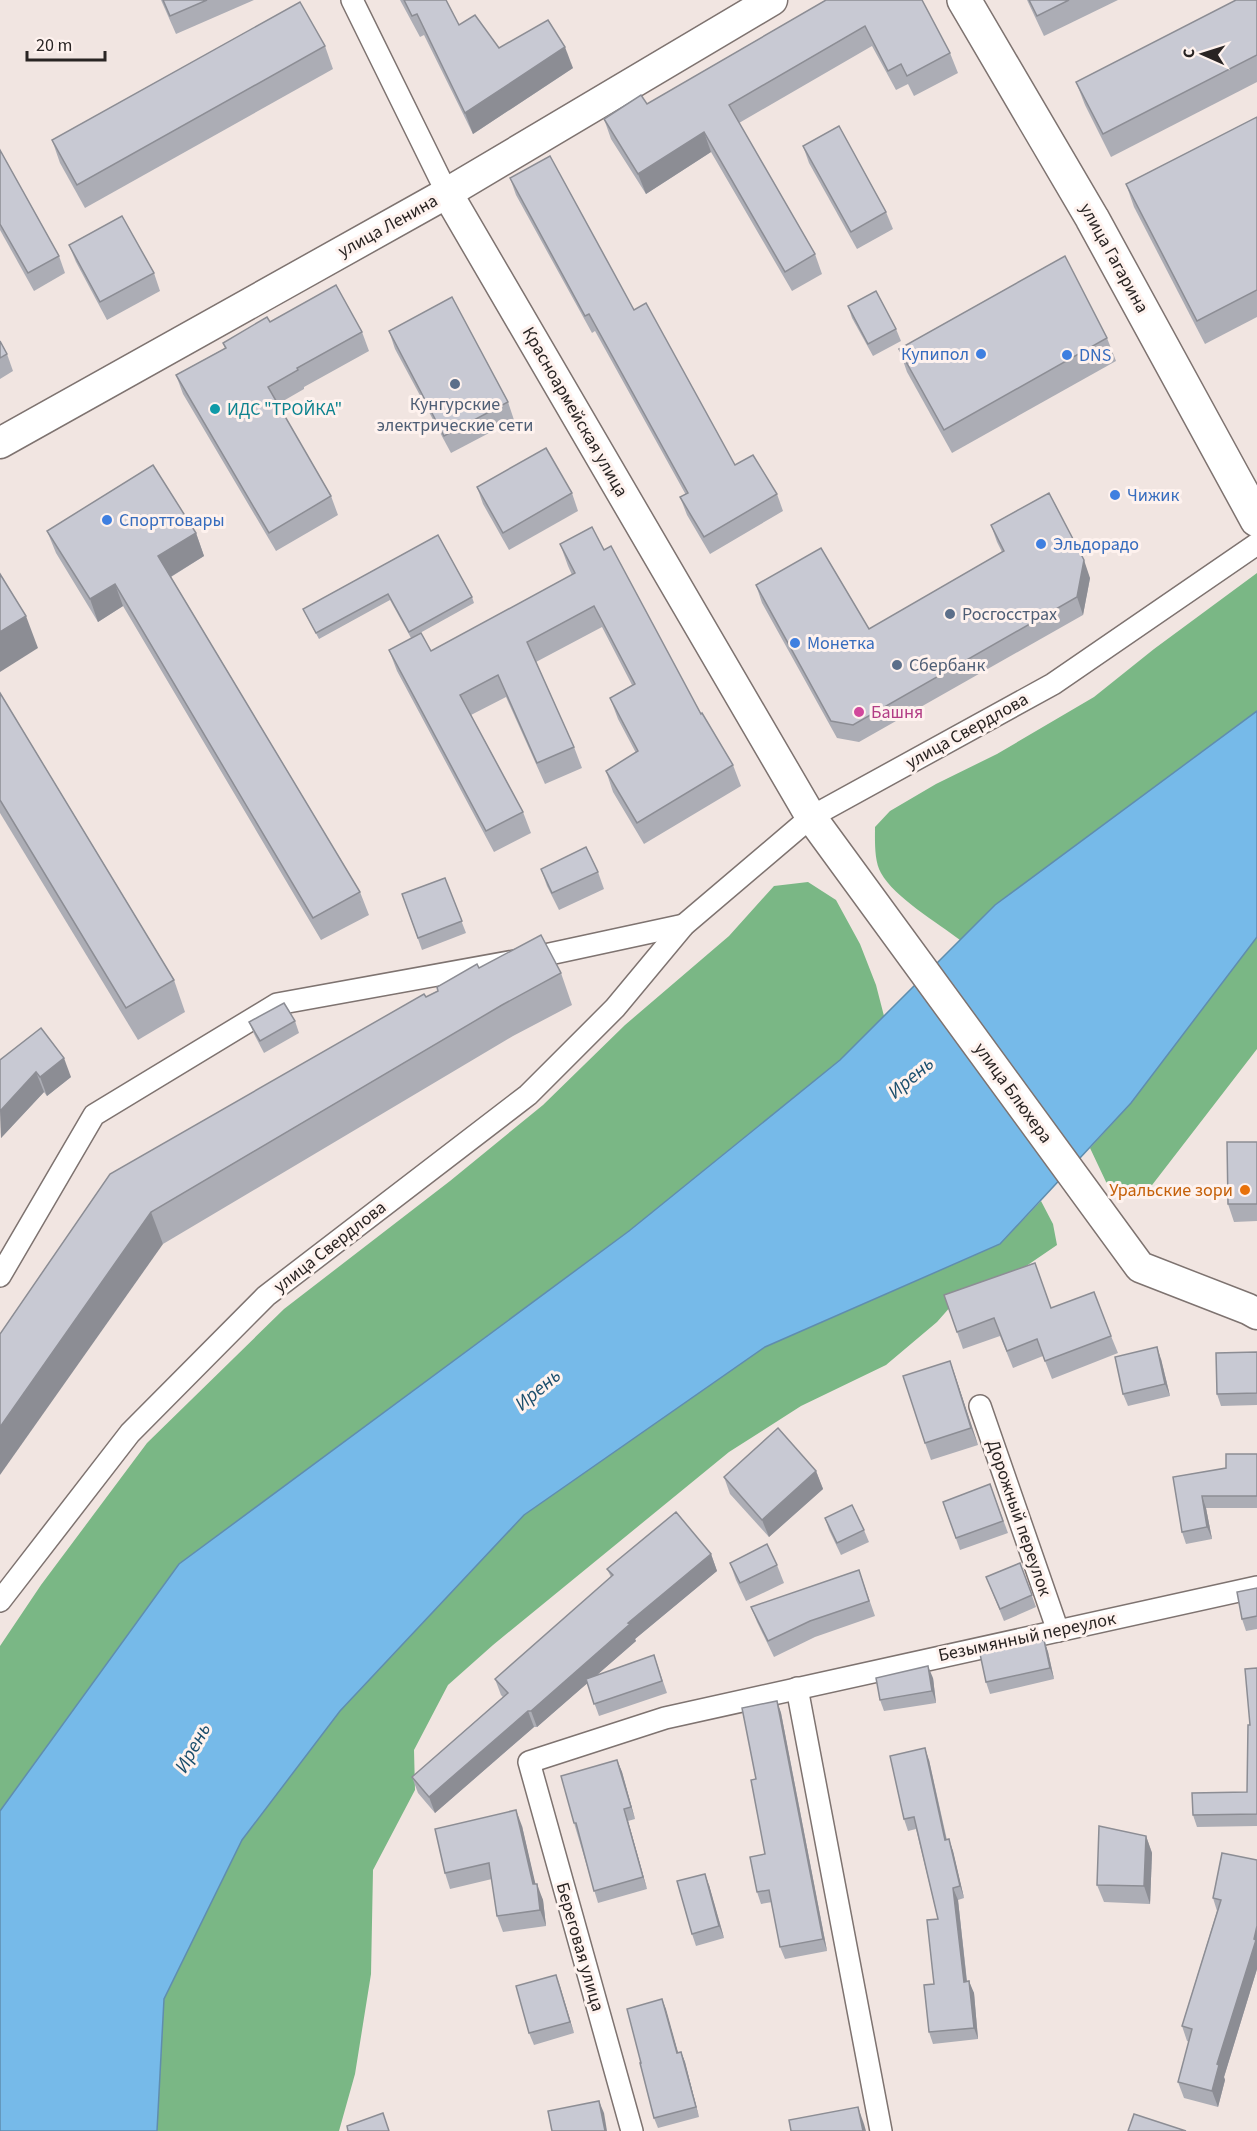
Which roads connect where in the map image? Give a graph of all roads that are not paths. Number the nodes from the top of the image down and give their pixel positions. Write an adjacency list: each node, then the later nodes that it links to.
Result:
1 (352, 0): 4 (street, Красноармейская улица)
2 (772, 0): 4 (street, улица Ленина)
3 (964, 0): 6 (main road, улица Гагарина)
4 (447, 193): 5 (street, улица Ленина); 8 (street, Красноармейская улица)
5 (0, 443)
6 (1257, 520)
7 (1257, 544): 8 (street, улица Свердлова)
8 (811, 817): 9 (street, улица Свердлова); 11 (street, улица Блюхера)
9 (684, 925): 10 (street, улица Свердлова); 14 (street, улица Свердлова)
10 (0, 1276)
11 (1254, 1309)
12 (980, 1406): 15 (street, Дорожный переулок)
13 (1257, 1587): 15 (street, Безымянный переулок)
14 (1, 1598)
15 (1058, 1630): 16 (street, Безымянный переулок)
16 (797, 1688): 17 (street, Безымянный переулок); 19 (street)
17 (529, 1762): 18 (street, Береговая улица)
18 (632, 2131)
19 (881, 2131)

